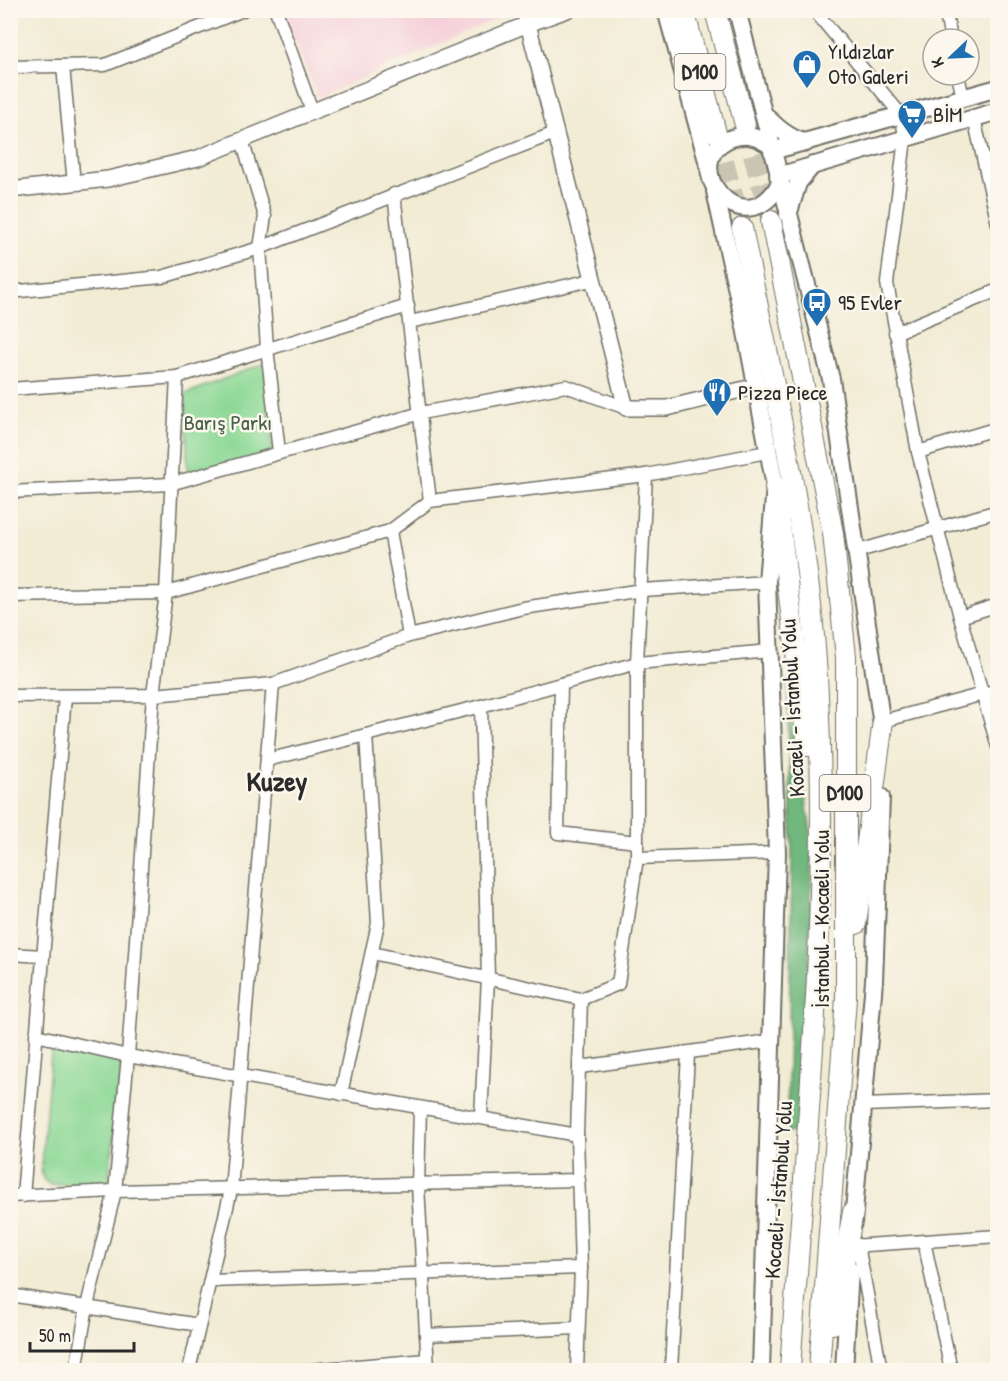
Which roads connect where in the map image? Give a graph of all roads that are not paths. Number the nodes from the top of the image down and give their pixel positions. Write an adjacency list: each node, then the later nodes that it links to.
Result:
1 (243, 10): 12 (street)
2 (276, 10): 17 (street)
3 (567, 10): 10 (street)
4 (666, 10): 30 (main road)
5 (684, 10): 24 (highway, D100)
6 (715, 10): 22 (highway, D100)
7 (737, 10): 19 (main road)
8 (814, 10): 20 (street)
9 (945, 10): 11 (street)
10 (526, 17): 17 (street); 23 (street)
11 (949, 27)
12 (63, 66): 13 (street); 32 (street)
13 (10, 67)
14 (961, 87): 16 (street)
15 (998, 88): 16 (main road)
16 (963, 98): 20 (main road)
17 (312, 111): 26 (street)
18 (998, 111): 21 (main road)
19 (762, 112): 27 (main road); 28 (main road)
20 (902, 116): 25 (street); 27 (main road)
21 (974, 118): 25 (main road); 37 (street)
22 (745, 125)
23 (555, 133): 35 (street); 40 (street)
24 (716, 133)
25 (905, 139): 29 (main road); 45 (street)
26 (242, 140): 32 (street); 39 (street)
27 (806, 143): 28 (main road)
28 (771, 148): 30 (main road); 31 (main road)
29 (813, 165): 31 (main road); 36 (main road)
30 (710, 168): 34 (main road)
31 (779, 180): 34 (main road); 36 (main road)
32 (74, 184): 33 (street)
33 (10, 190)
34 (715, 190): 48 (main road)
35 (394, 194): 39 (street); 43 (street)
36 (780, 219): 64 (main road); 94 (highway, İstanbul - Kocaeli Yolu / D100)
37 (998, 224)
38 (742, 228): 86 (highway, Kocaeli - İstanbul Yolu / D100)
39 (260, 248): 42 (street); 46 (street)
40 (591, 280): 44 (street); 50 (street)
41 (998, 290): 45 (street)
42 (10, 292)
43 (408, 306): 44 (street); 46 (street)
44 (410, 322): 51 (street)
45 (895, 333): 55 (street)
46 (267, 348): 47 (street); 53 (street)
47 (177, 377): 49 (street); 57 (street)
48 (757, 387): 50 (street); 54 (main road)
49 (10, 389)
50 (626, 408): 51 (street)
51 (421, 413): 53 (street); 60 (street)
52 (998, 428): 55 (street)
53 (279, 452): 57 (street)
54 (767, 452): 56 (street); 58 (main road)
55 (918, 452): 62 (street)
56 (646, 475): 60 (street); 66 (street)
57 (170, 484): 59 (street); 67 (street)
58 (775, 486): 65 (main road); 86 (highway)
59 (10, 492)
60 (430, 501): 63 (street)
61 (998, 512): 62 (street)
62 (938, 528): 64 (street); 70 (street)
63 (390, 531): 67 (street); 71 (street)
64 (855, 552): 82 (main road)
65 (767, 582): 66 (street); 72 (main road)
66 (642, 590): 71 (street); 73 (street)
67 (166, 593): 68 (street); 77 (street)
68 (10, 596)
69 (998, 605): 70 (street)
70 (960, 616): 78 (street)
71 (408, 636): 74 (street)
72 (770, 651): 73 (street); 88 (main road)
73 (637, 663): 75 (street); 87 (street)
74 (273, 684): 77 (street); 85 (street)
75 (561, 684): 81 (street); 87 (street)
76 (998, 690): 78 (street)
77 (153, 695): 80 (street); 99 (street)
78 (983, 695): 82 (street); 84 (street)
79 (10, 696): 80 (street)
80 (65, 696): 92 (street)
81 (482, 706): 83 (street); 93 (street)
82 (883, 721): 94 (highway); 104 (main road)
83 (366, 735): 85 (street); 90 (street)
84 (998, 747)
85 (267, 760): 101 (street)
86 (820, 841): 132 (highway, Kocaeli - İstanbul Yolu / D100)
87 (637, 842): 89 (street)
88 (777, 853): 89 (street); 97 (main road)
89 (638, 858): 95 (street)
90 (372, 953): 93 (street); 102 (street)
91 (10, 954): 92 (street)
92 (43, 956): 96 (street)
93 (488, 978): 95 (street); 106 (street)
94 (846, 998): 133 (highway, İstanbul - Kocaeli Yolu / D100)
95 (581, 999): 100 (street)
96 (36, 1035): 99 (street); 112 (street)
97 (770, 1041): 98 (street); 131 (main road)
98 (688, 1054): 100 (street); 130 (street)
99 (128, 1056): 101 (street); 111 (street)
100 (580, 1067): 107 (street)
101 (241, 1076): 102 (street); 110 (street)
102 (341, 1094): 105 (street)
103 (998, 1100): 104 (street)
104 (864, 1105): 113 (main road)
105 (420, 1108): 106 (street); 109 (street)
106 (481, 1117): 107 (street)
107 (577, 1135): 108 (street)
108 (579, 1180): 109 (street); 117 (street)
109 (418, 1185): 110 (street); 118 (street)
110 (231, 1190): 111 (street); 119 (street)
111 (115, 1191): 112 (street); 121 (street)
112 (17, 1196)
113 (853, 1212): 116 (main road); 134 (highway)
114 (998, 1236): 115 (street)
115 (924, 1241): 116 (street); 137 (street)
116 (855, 1246): 135 (main road); 136 (street)
117 (581, 1268): 118 (street); 123 (street)
118 (423, 1272): 119 (street); 124 (street)
119 (210, 1281): 122 (street)
120 (10, 1296): 121 (street)
121 (87, 1306): 122 (street); 126 (street)
122 (200, 1325): 127 (street)
123 (578, 1328): 124 (street); 129 (street)
124 (426, 1335): 125 (street)
125 (427, 1365): 128 (street)
126 (76, 1371)
127 (189, 1371)
128 (310, 1371)
129 (577, 1371)
130 (671, 1371)
131 (761, 1371)
132 (790, 1371)
133 (819, 1371)
134 (825, 1371)
135 (844, 1371)
136 (881, 1371)
137 (951, 1371)

